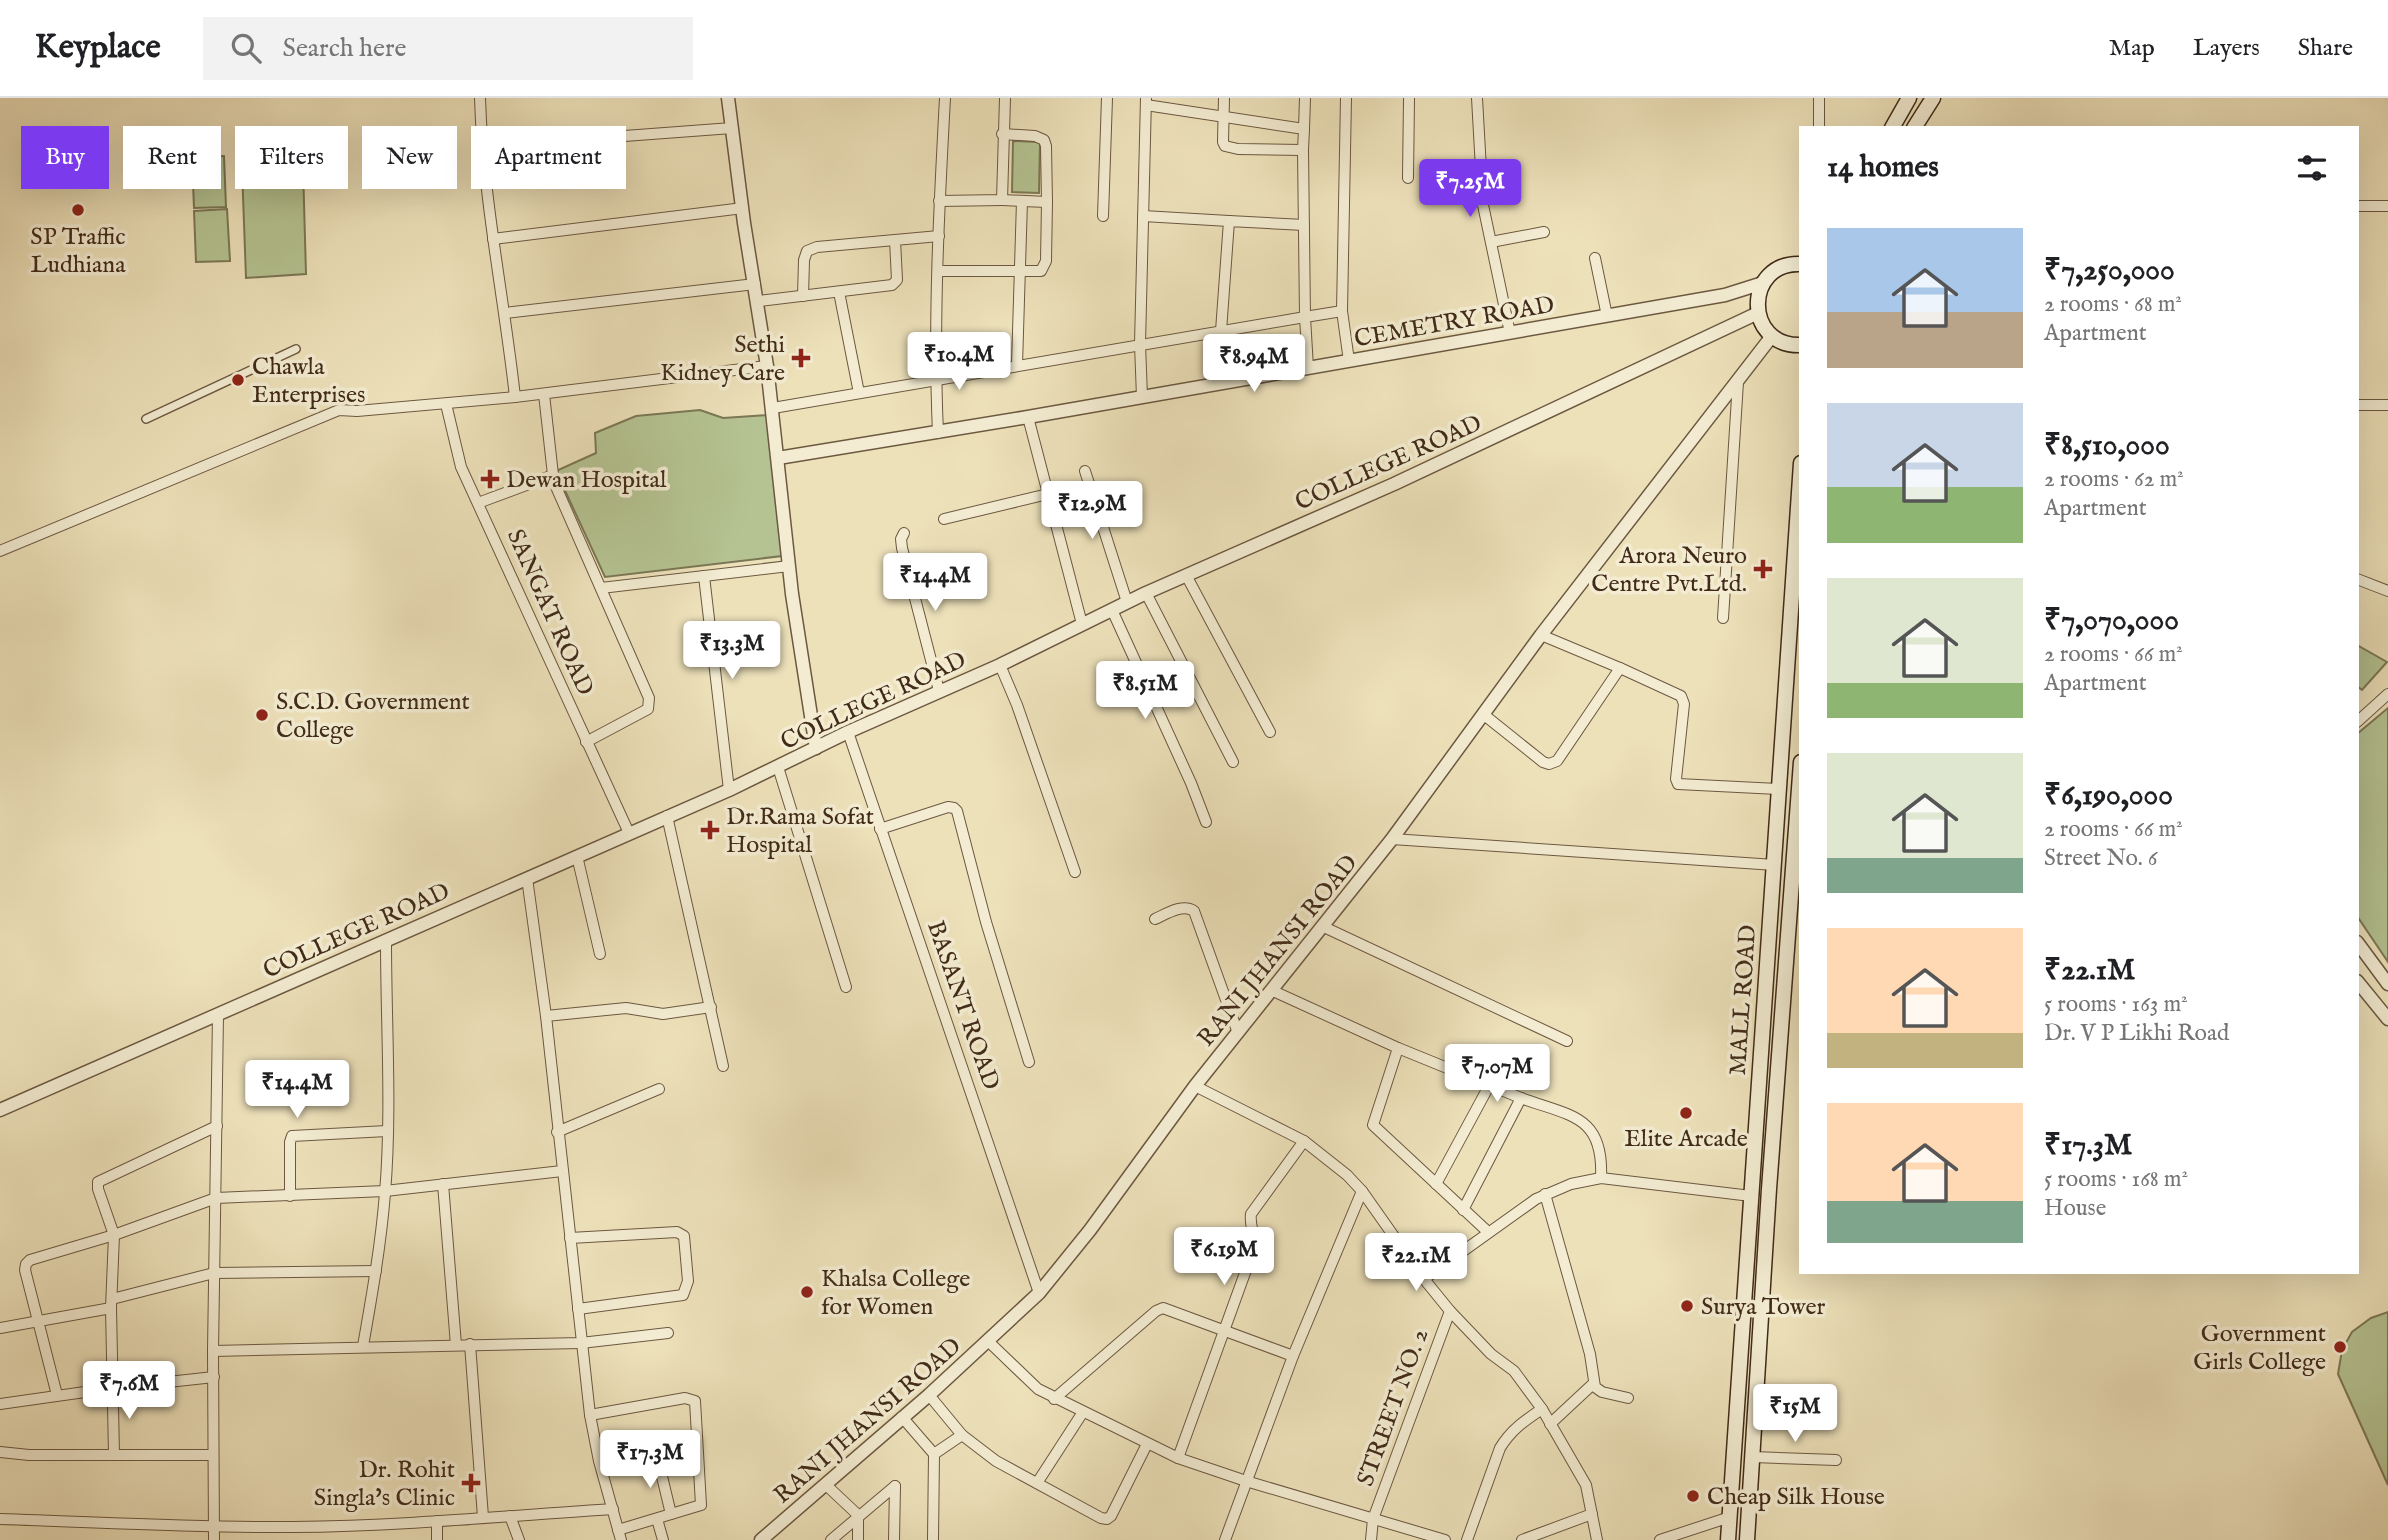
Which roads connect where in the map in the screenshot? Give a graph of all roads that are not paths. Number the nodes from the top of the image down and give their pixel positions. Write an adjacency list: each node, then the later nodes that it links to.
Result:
1 (480, 98): 16 (street)
2 (728, 98): 20 (street)
3 (945, 98): 28 (street)
4 (1005, 98): 22 (street)
5 (1107, 98): 34 (street)
6 (1224, 98): 15 (street)
7 (1305, 98): 21 (street)
8 (1346, 98): 54 (street)
9 (1409, 98): 25 (street)
10 (1476, 98): 42 (street)
11 (1819, 98): 17 (street)
12 (1909, 98): 18 (main road)
13 (1933, 98): 19 (main road)
14 (1146, 101): 15 (street); 35 (street)
15 (1223, 117): 21 (street); 24 (street)
16 (481, 126)
17 (1819, 126)
18 (1893, 126)
19 (1915, 126)
20 (732, 128): 23 (street); 33 (street)
21 (1304, 130): 24 (street)
22 (1003, 134): 27 (street); 30 (street)
23 (626, 136)
24 (1303, 150): 37 (street)
25 (1409, 178)
26 (486, 189): 40 (street)
27 (1002, 200): 28 (street); 29 (street)
28 (939, 201): 39 (street)
29 (1022, 201): 30 (street); 46 (street)
30 (1047, 202): 46 (street)
31 (2359, 206): 32 (street)
32 (2388, 206)
33 (743, 208): 40 (street); 48 (street)
34 (1103, 216)
35 (1143, 216): 36 (street); 61 (street)
36 (1228, 221): 37 (street); 58 (street)
37 (1304, 225): 57 (street)
38 (1544, 232): 42 (street)
39 (939, 236): 41 (street); 45 (street)
40 (493, 239): 55 (street)
41 (895, 240): 49 (street); 51 (street)
42 (1491, 242): 59 (street)
43 (1595, 258): 56 (street)
44 (1799, 263): 47 (main road)
45 (939, 271): 46 (street); 68 (street)
46 (1018, 272): 65 (street)
47 (1763, 283): 50 (street, CEMETRY ROAD); 53 (main road)
48 (755, 284): 52 (street); 55 (street)
49 (839, 292): 51 (street); 70 (street)
50 (1725, 295): 53 (street); 56 (street, CEMETRY ROAD)
51 (803, 296): 52 (street)
52 (759, 301): 66 (street)
53 (1757, 307): 60 (main road); 91 (street, COLLEGE ROAD)
54 (1342, 310): 57 (street); 64 (street)
55 (505, 313): 72 (street)
56 (1607, 316): 59 (street, CEMETRY ROAD)
57 (1305, 317): 58 (street); 67 (street)
58 (1221, 331): 61 (street)
59 (1510, 333): 64 (street, CEMETRY ROAD)
60 (1772, 336): 62 (main road); 69 (street, RANI JHANSI ROAD)
61 (1140, 344): 65 (street); 73 (street)
62 (1799, 347)
63 (296, 349): 79 (street)
64 (1349, 361): 67 (street, CEMETRY ROAD)
65 (1017, 365): 68 (street)
66 (768, 366): 71 (street); 77 (street)
67 (1308, 368): 73 (street, CEMETRY ROAD)
68 (935, 381): 70 (street); 80 (street)
69 (1738, 382): 99 (street); 101 (street, RANI JHANSI ROAD)
70 (859, 393): 77 (street)
71 (544, 394): 72 (street); 83 (street)
72 (515, 397): 74 (street)
73 (1142, 397): 78 (street, CEMETRY ROAD)
74 (446, 404): 86 (street, SANGAT ROAD); 89 (street)
75 (2359, 405): 76 (street)
76 (2388, 405)
77 (773, 408): 81 (street)
78 (1028, 417): 80 (street, CEMETRY ROAD); 85 (street)
79 (146, 419)
80 (938, 433): 81 (street, CEMETRY ROAD)
81 (778, 458): 90 (street)
82 (1085, 471): 97 (street)
83 (553, 475): 86 (street); 94 (street)
84 (1799, 491): 114 (main road, MALL ROAD)
85 (1048, 494): 87 (street); 100 (street)
86 (478, 503): 110 (street, SANGAT ROAD)
87 (944, 519)
88 (904, 533): 104 (street)
89 (0, 551)
90 (789, 566): 92 (street); 111 (street)
91 (1186, 575): 96 (street, COLLEGE ROAD); 109 (street)
92 (704, 576): 94 (street); 115 (street)
93 (2359, 580): 95 (street)
94 (601, 588): 110 (street)
95 (2388, 591)
96 (1146, 593): 97 (street, COLLEGE ROAD); 112 (street)
97 (1127, 602): 98 (street, COLLEGE ROAD)
98 (1112, 610): 100 (street, COLLEGE ROAD); 119 (street)
99 (1723, 618)
100 (1082, 624): 102 (street, COLLEGE ROAD)
101 (1541, 635): 103 (street); 106 (street, RANI JHANSI ROAD)
102 (1000, 665): 104 (street, COLLEGE ROAD); 125 (street)
103 (1620, 668): 106 (street); 114 (street)
104 (939, 691): 108 (street, COLLEGE ROAD)
105 (2388, 694): 107 (street)
106 (1483, 714): 122 (street, RANI JHANSI ROAD)
107 (2359, 720)
108 (848, 732): 111 (street, COLLEGE ROAD); 120 (street, BASANT ROAD)
109 (1270, 732)
110 (586, 742): 121 (street, SANGAT ROAD)
111 (816, 748): 113 (street, COLLEGE ROAD)
112 (1233, 762)
113 (778, 767): 115 (street, COLLEGE ROAD); 134 (street)
114 (1778, 789): 116 (main road, MALL ROAD)
115 (729, 790): 118 (street, COLLEGE ROAD)
116 (1777, 812): 117 (street); 124 (main road, MALL ROAD)
117 (1799, 813): 205 (main road, MALL ROAD)
118 (667, 816): 121 (street, COLLEGE ROAD); 136 (street)
119 (1206, 822)
120 (880, 828): 143 (street); 171 (street, BASANT ROAD)
121 (629, 833): 123 (street, COLLEGE ROAD)
122 (1392, 839): 124 (street); 128 (street, RANI JHANSI ROAD)
123 (577, 856): 126 (street, COLLEGE ROAD); 131 (street)
124 (1775, 865): 162 (main road, MALL ROAD)
125 (1076, 872)
126 (527, 878): 129 (street, COLLEGE ROAD); 138 (street)
127 (1154, 919): 140 (street)
128 (1324, 927): 135 (street, RANI JHANSI ROAD); 141 (street)
129 (386, 941): 137 (street, COLLEGE ROAD); 151 (street)
130 (2359, 945): 133 (street)
131 (600, 954)
132 (2359, 983): 139 (street)
133 (2388, 984)
134 (846, 987)
135 (1271, 990): 140 (street, RANI JHANSI ROAD); 142 (street)
136 (711, 1007): 138 (street); 144 (street)
137 (218, 1014): 149 (street, COLLEGE ROAD); 150 (street)
138 (546, 1016): 152 (street)
139 (2388, 1019)
140 (1238, 1033): 146 (street, RANI JHANSI ROAD)
141 (1567, 1041)
142 (1398, 1048): 145 (street); 157 (street)
143 (1029, 1062)
144 (723, 1066)
145 (1490, 1084): 148 (street); 157 (street)
146 (1195, 1086): 153 (street); 171 (street, RANI JHANSI ROAD)
147 (659, 1089): 152 (street)
148 (1521, 1098): 155 (street); 164 (street)
149 (0, 1110)
150 (217, 1126): 163 (street); 166 (street)
151 (387, 1131): 158 (street); 161 (street)
152 (557, 1132): 154 (street)
153 (1304, 1141): 159 (street); 177 (street)
154 (562, 1171): 156 (street); 167 (street)
155 (1601, 1178): 160 (street); 162 (street)
156 (443, 1184): 158 (street); 182 (street)
157 (1436, 1184): 164 (street)
158 (385, 1191): 161 (street); 168 (street)
159 (1362, 1191): 170 (street); 185 (street)
160 (1545, 1194): 165 (street); 187 (street)
161 (290, 1196): 163 (street)
162 (1751, 1196): 218 (main road, MALL ROAD)
163 (216, 1198): 166 (street); 169 (street)
164 (1463, 1210): 165 (street)
165 (1488, 1232): 170 (street)
166 (114, 1235): 172 (street); 175 (street)
167 (570, 1238): 173 (street); 173 (street)
168 (376, 1270): 169 (street); 183 (street)
169 (214, 1273): 172 (street); 184 (street)
170 (1424, 1279): 174 (street)
171 (1039, 1293): 179 (street, RANI JHANSI ROAD)
172 (111, 1303): 175 (street); 188 (street)
173 (578, 1309): 180 (street)
174 (1450, 1311): 194 (street); 221 (street, STREET NO. 2)
175 (38, 1320): 176 (street); 189 (street)
176 (0, 1328)
177 (1224, 1330): 185 (street); 192 (street); 206 (street)
178 (668, 1333): 180 (street)
179 (989, 1342): 190 (street, RANI JHANSI ROAD); 192 (street)
180 (581, 1343): 181 (street); 196 (street)
181 (470, 1344): 182 (street); 217 (street)
182 (456, 1345): 183 (street)
183 (363, 1346): 184 (street)
184 (214, 1351): 186 (street)
185 (1293, 1356): 209 (street)
186 (214, 1377): 188 (street); 202 (street)
187 (1594, 1383): 191 (street); 198 (street)
188 (113, 1388): 189 (street); 204 (street)
189 (57, 1395): 193 (street)
190 (929, 1395): 197 (street, RANI JHANSI ROAD); 199 (street)
191 (1628, 1398)
192 (1054, 1399): 195 (street)
193 (0, 1404)
194 (1542, 1409): 198 (street); 239 (street)
195 (1083, 1412): 200 (street); 210 (street)
196 (590, 1415): 212 (street); 213 (street)
197 (902, 1417): 203 (street); 211 (street, RANI JHANSI ROAD)
198 (1550, 1424): 214 (street)
199 (962, 1435): 203 (street); 210 (street)
200 (1147, 1444): 206 (street); 210 (street)
201 (0, 1452): 204 (street)
202 (214, 1454): 204 (street); 223 (street)
203 (934, 1454): 235 (street)
204 (114, 1455)
205 (1753, 1457): 208 (street); 244 (main road, MALL ROAD)
206 (1178, 1458): 209 (street)
207 (658, 1460): 213 (street)
208 (1836, 1460)
209 (1246, 1481): 221 (street); 236 (street)
210 (1037, 1483)
211 (825, 1484): 215 (street); 231 (street, RANI JHANSI ROAD)
212 (613, 1509): 216 (street); 225 (street)
213 (671, 1514): 220 (street)
214 (1592, 1514): 240 (street); 241 (street)
215 (859, 1515): 232 (street); 233 (street); 234 (street)
216 (510, 1516): 217 (street); 229 (street)
217 (483, 1517): 222 (street)
218 (1730, 1517): 242 (street); 243 (main road, MALL ROAD)
219 (0, 1519): 223 (street)
220 (657, 1519): 225 (street); 230 (street)
221 (1373, 1519): 237 (street, STREET NO. 2); 238 (street)
222 (437, 1521): 224 (street); 228 (street)
223 (215, 1527): 224 (street); 226 (street)
224 (296, 1527): 227 (street)
225 (620, 1535)
226 (214, 1540)
227 (295, 1540)
228 (437, 1540)
229 (519, 1540)
230 (663, 1540)
231 (761, 1540)
232 (831, 1540)
233 (858, 1540)
234 (894, 1540)
235 (933, 1540)
236 (1225, 1540)
237 (1371, 1540)
238 (1445, 1540)
239 (1467, 1540)
240 (1522, 1540)
241 (1597, 1540)
242 (1660, 1540)
243 (1728, 1540)
244 (1747, 1540)

